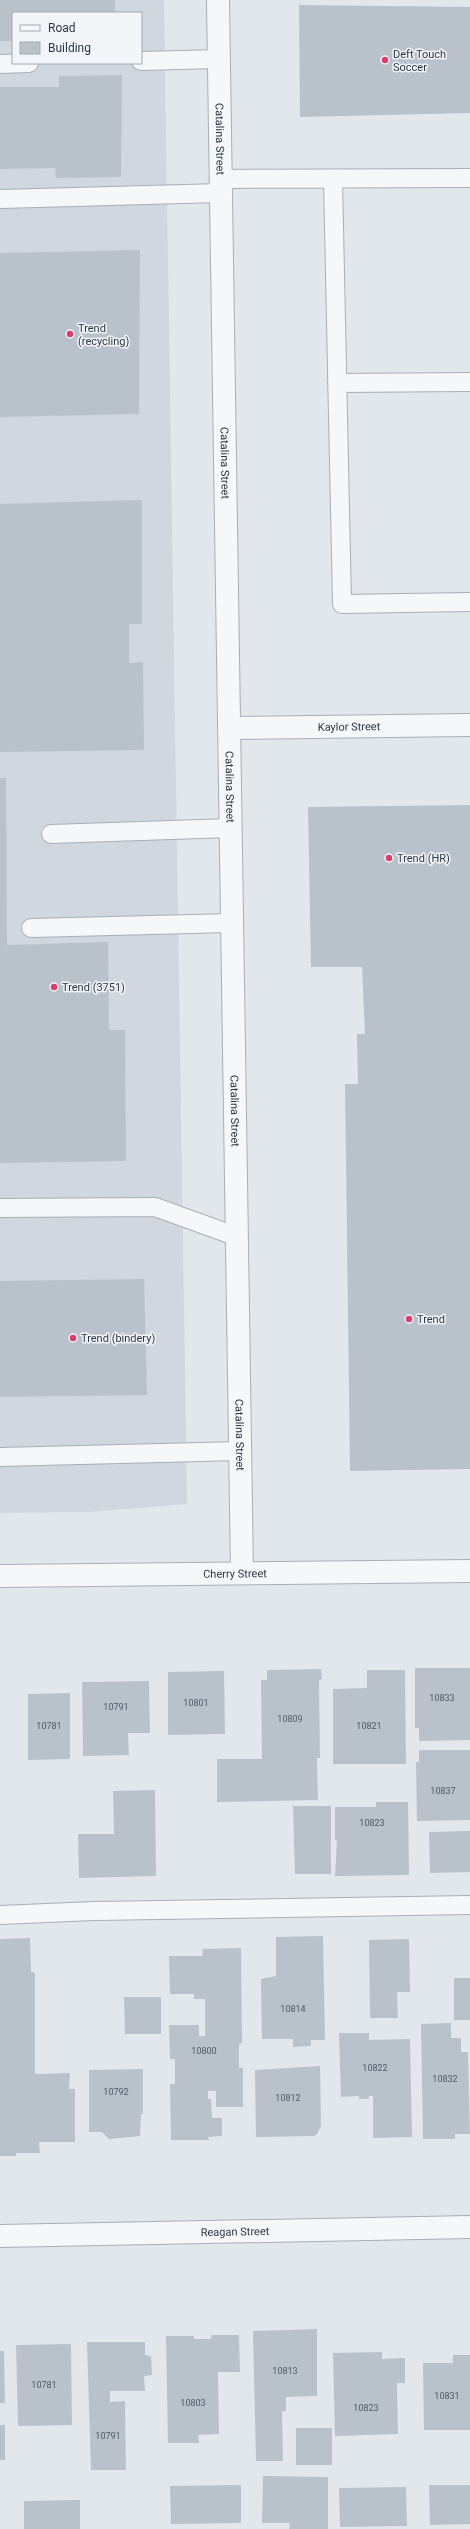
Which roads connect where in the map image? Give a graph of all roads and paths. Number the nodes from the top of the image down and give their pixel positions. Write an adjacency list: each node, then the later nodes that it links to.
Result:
1 (218, 0): 2 (street, Catalina Street)
2 (219, 59): 3 (lane); 8 (street, Catalina Street)
3 (142, 61)
4 (0, 64): 5 (lane)
5 (12, 64)
6 (470, 178): 7 (lane)
7 (333, 179): 8 (lane); 11 (lane)
8 (221, 186): 9 (lane); 14 (street, Catalina Street)
9 (0, 199)
10 (470, 382): 11 (lane)
11 (337, 383): 12 (lane)
12 (470, 602)
13 (470, 725): 14 (street, Kaylor Street)
14 (229, 728): 15 (street, Catalina Street)
15 (231, 828): 16 (lane); 17 (street, Catalina Street)
16 (51, 834)
17 (232, 923): 18 (lane); 20 (street, Catalina Street)
18 (31, 928)
19 (0, 1208): 20 (lane)
20 (238, 1236): 21 (street, Catalina Street)
21 (240, 1452): 22 (lane); 24 (street, Catalina Street)
22 (0, 1457)
23 (470, 1571): 24 (street, Cherry Street)
24 (242, 1573): 25 (street, Cherry Street)
25 (0, 1576)
26 (470, 1905): 27 (lane)
27 (0, 1916)
28 (470, 2227): 29 (street, Reagan Street)
29 (0, 2236)

